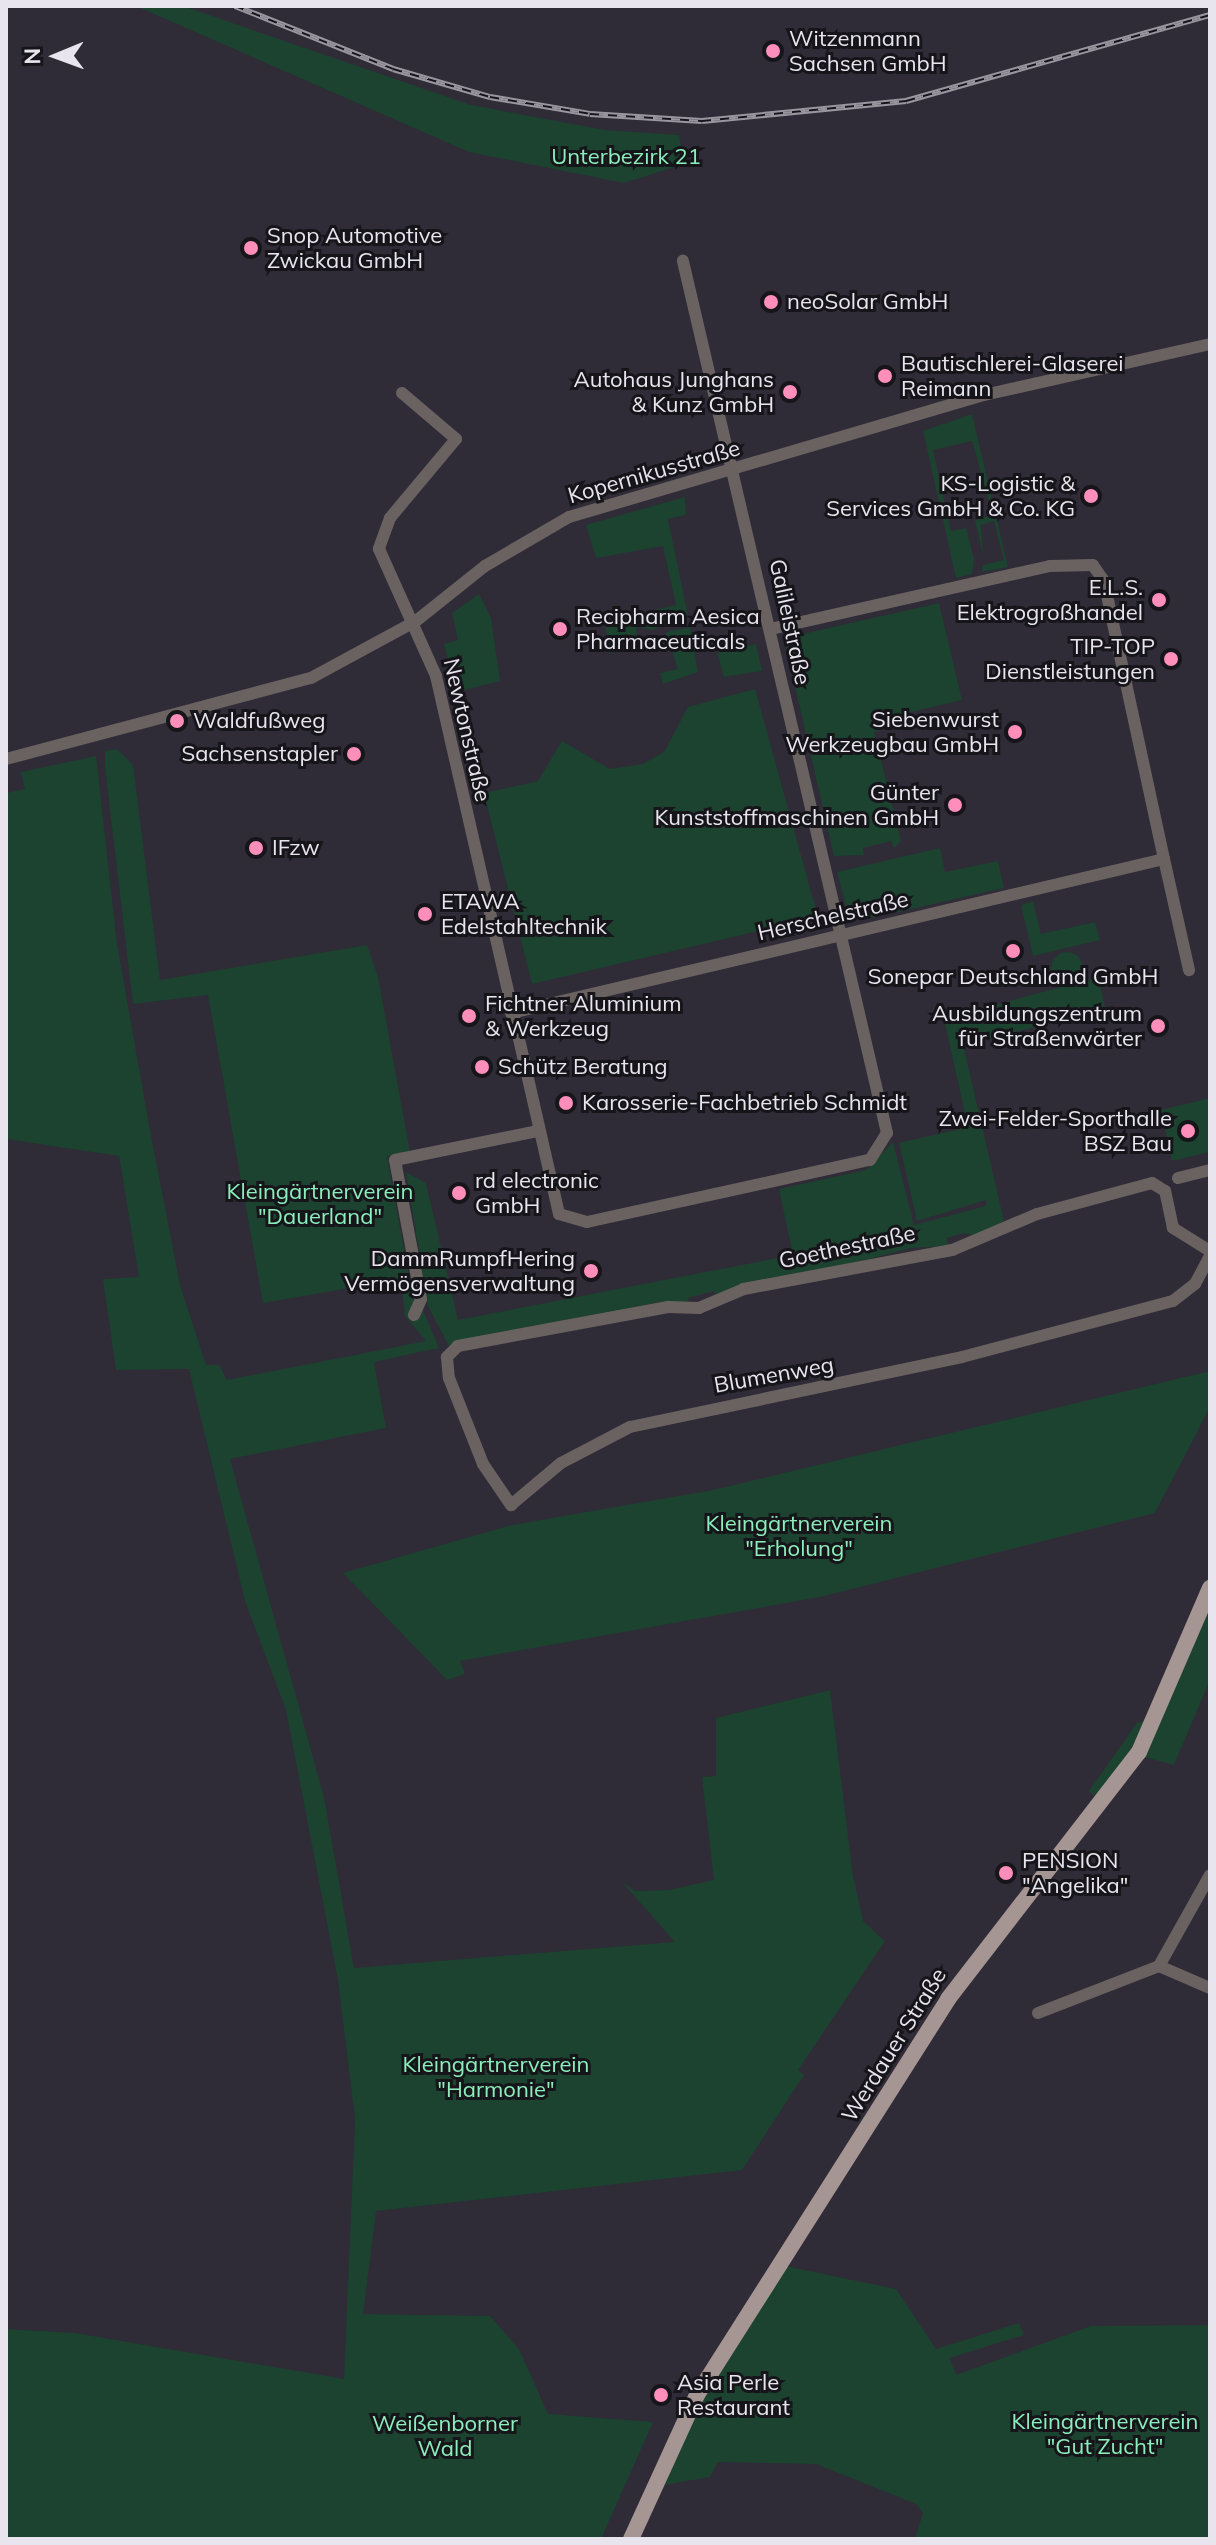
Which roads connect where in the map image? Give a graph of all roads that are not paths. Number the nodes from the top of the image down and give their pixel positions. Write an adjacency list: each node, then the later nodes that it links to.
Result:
1 (683, 261): 4 (street, Galileistraße)
2 (1210, 344): 4 (street, Kopernikusstraße)
3 (402, 393): 5 (street, Newtonstraße)
4 (737, 468): 5 (street, Kopernikusstraße); 6 (street, Galileistraße)
5 (416, 621): 7 (street, Kopernikusstraße); 11 (street, Newtonstraße)
6 (770, 629): 8 (street); 9 (street, Galileistraße)
7 (6, 759)
8 (1164, 859): 9 (street, Herschelstraße); 10 (street)
9 (839, 935): 11 (street, Herschelstraße); 13 (street, Galileistraße)
10 (1189, 970)
11 (511, 1013): 12 (street, Newtonstraße)
12 (537, 1131): 13 (street, Newtonstraße); 17 (street)
13 (887, 1133)
14 (1210, 1170): 15 (street)
15 (1178, 1178)
16 (1210, 1253): 18 (street, Goethestraße); 18 (street, Blumenweg)
17 (414, 1315)
18 (450, 1351)
19 (1210, 1588): 24 (main road, Werdauer Straße)
20 (1210, 1875): 21 (street)
21 (1159, 1966): 22 (street); 23 (street)
22 (1210, 1988)
23 (1038, 2013)
24 (631, 2539)

